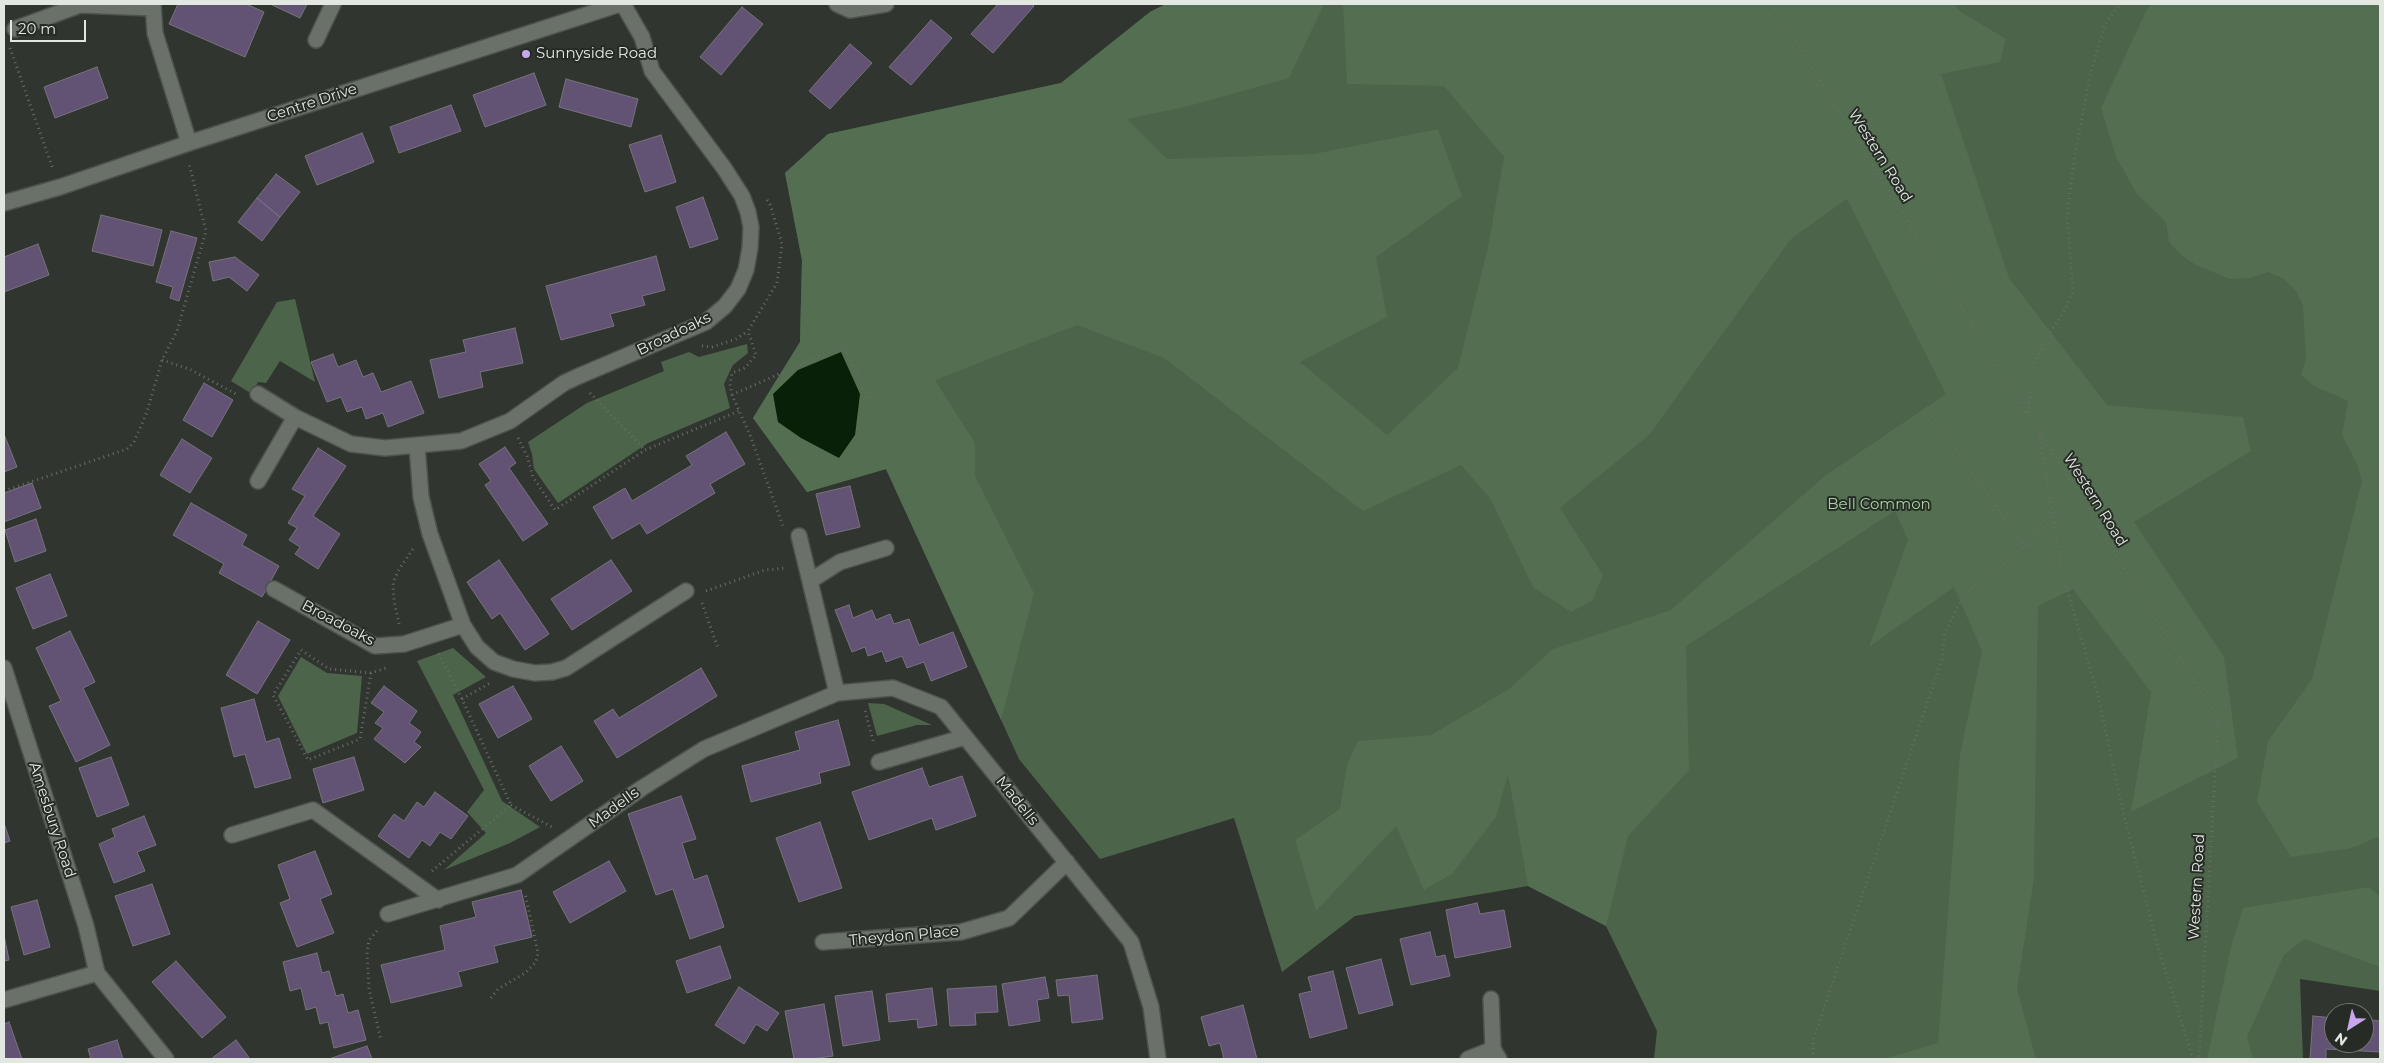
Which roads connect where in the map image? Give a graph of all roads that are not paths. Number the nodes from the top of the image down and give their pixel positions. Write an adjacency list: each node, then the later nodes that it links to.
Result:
1 (334, 4): 7 (street)
2 (621, 4): 8 (street, Centre Drive); 12 (street, Broadoaks)
3 (837, 4): 4 (street)
4 (886, 4)
5 (153, 6): 6 (street); 8 (street)
6 (11, 34)
7 (316, 40)
8 (186, 144): 9 (street, Centre Drive)
9 (4, 203)
10 (258, 394): 11 (street, Broadoaks)
11 (295, 417): 12 (street, Broadoaks); 13 (street)
12 (417, 446): 19 (street)
13 (258, 481)
14 (799, 536): 16 (street)
15 (886, 548): 16 (street)
16 (810, 581): 21 (street)
17 (274, 589): 19 (street, Broadoaks)
18 (686, 591): 19 (street)
19 (462, 625)
20 (4, 668): 29 (street, Amesbury Road)
21 (837, 693): 22 (street, Madells); 26 (street, Madells)
22 (965, 737): 23 (street); 25 (street, Madells)
23 (879, 762)
24 (232, 836): 26 (street)
25 (1067, 862): 28 (street, Theydon Place); 34 (street)
26 (438, 900): 27 (street, Madells)
27 (391, 914)
28 (823, 942)
29 (97, 974): 31 (street); 33 (street)
30 (1491, 999): 32 (street)
31 (4, 1000)
32 (1496, 1054): 35 (street)
33 (166, 1059)
34 (1158, 1059)
35 (1468, 1059)

